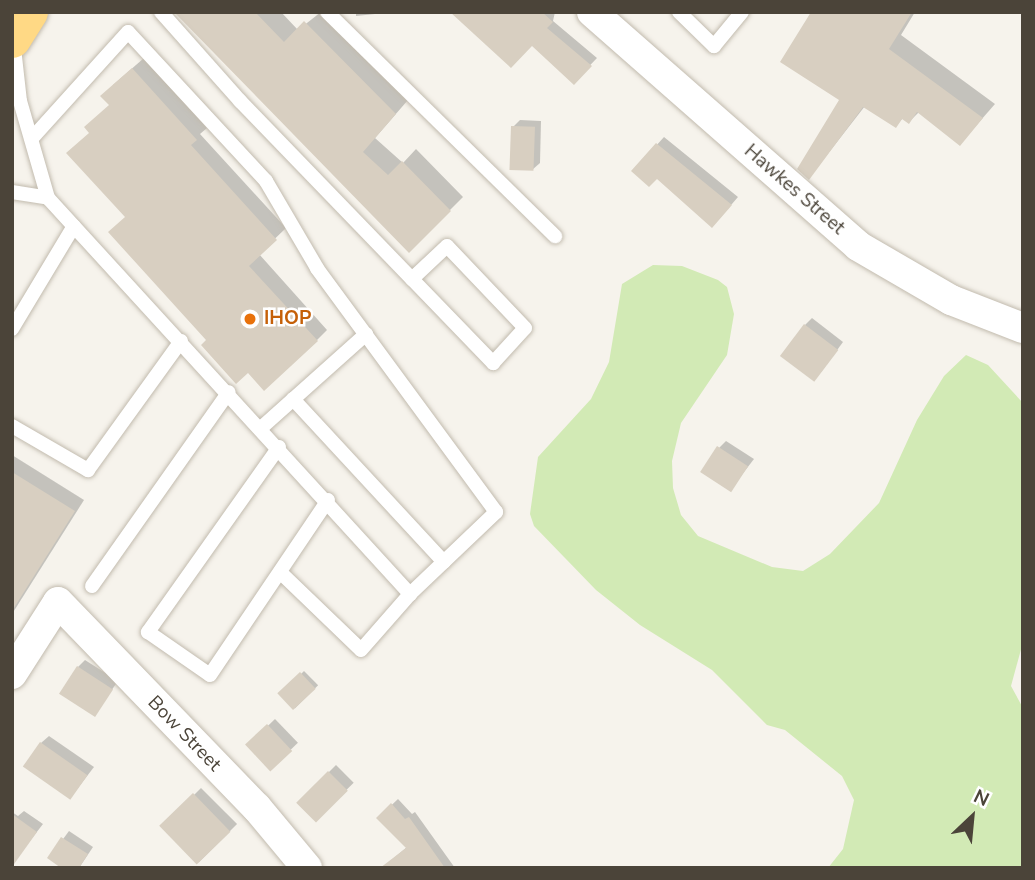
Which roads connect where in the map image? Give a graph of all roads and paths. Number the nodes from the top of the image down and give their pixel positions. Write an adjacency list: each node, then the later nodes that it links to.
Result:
1 (29, 12): 7 (highway)
2 (161, 12): 13 (lane)
3 (327, 12): 12 (lane)
4 (592, 12): 14 (street, Hawkes Street)
5 (678, 12): 6 (lane)
6 (741, 12)
7 (13, 39): 8 (lane)
8 (34, 136): 10 (lane); 16 (lane)
9 (12, 192): 10 (lane)
10 (48, 198): 11 (lane)
11 (74, 226): 15 (lane); 17 (lane)
12 (555, 236)
13 (412, 279): 13 (lane)
14 (1023, 328)
15 (12, 329)
16 (366, 334): 19 (lane); 24 (lane)
17 (181, 341): 18 (lane); 20 (lane)
18 (229, 393): 21 (lane); 26 (lane)
19 (293, 399): 21 (lane); 24 (lane)
20 (12, 426)
21 (261, 428): 22 (lane)
22 (279, 447): 23 (lane); 25 (lane)
23 (328, 500): 25 (lane); 27 (lane)
24 (444, 562): 27 (lane)
25 (280, 572): 27 (lane)
26 (92, 586)
27 (410, 594)
28 (12, 674): 29 (street, Bow Street)
29 (307, 868)

